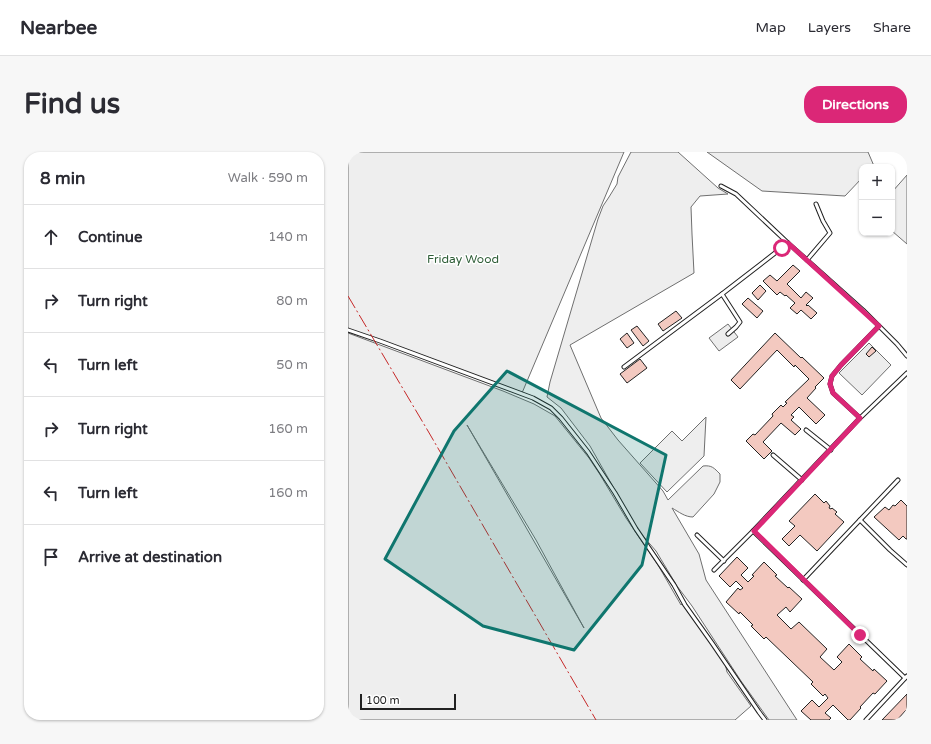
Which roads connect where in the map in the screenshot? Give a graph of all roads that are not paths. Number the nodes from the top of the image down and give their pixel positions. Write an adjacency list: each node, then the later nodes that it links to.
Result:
1 (721, 186): 3 (lane)
2 (816, 204): 4 (lane)
3 (788, 243): 4 (lane); 5 (lane)
4 (807, 260): 6 (lane)
5 (722, 294): 8 (lane); 10 (lane)
6 (879, 326): 9 (lane); 12 (lane)
7 (348, 330): 26 (lane)
8 (728, 334)
9 (907, 356)
10 (624, 367)
11 (907, 373): 12 (lane)
12 (860, 418): 14 (lane)
13 (806, 430): 14 (lane)
14 (831, 450): 16 (lane)
15 (773, 455): 16 (lane)
16 (802, 480): 19 (lane)
17 (898, 480): 18 (lane)
18 (860, 520): 22 (lane); 24 (lane)
19 (754, 531): 21 (lane); 24 (lane)
20 (697, 535): 21 (lane)
21 (724, 561): 23 (lane)
22 (907, 565)
23 (714, 570)
24 (803, 580): 25 (lane)
25 (906, 677): 27 (lane)
26 (765, 720)
27 (866, 720)

